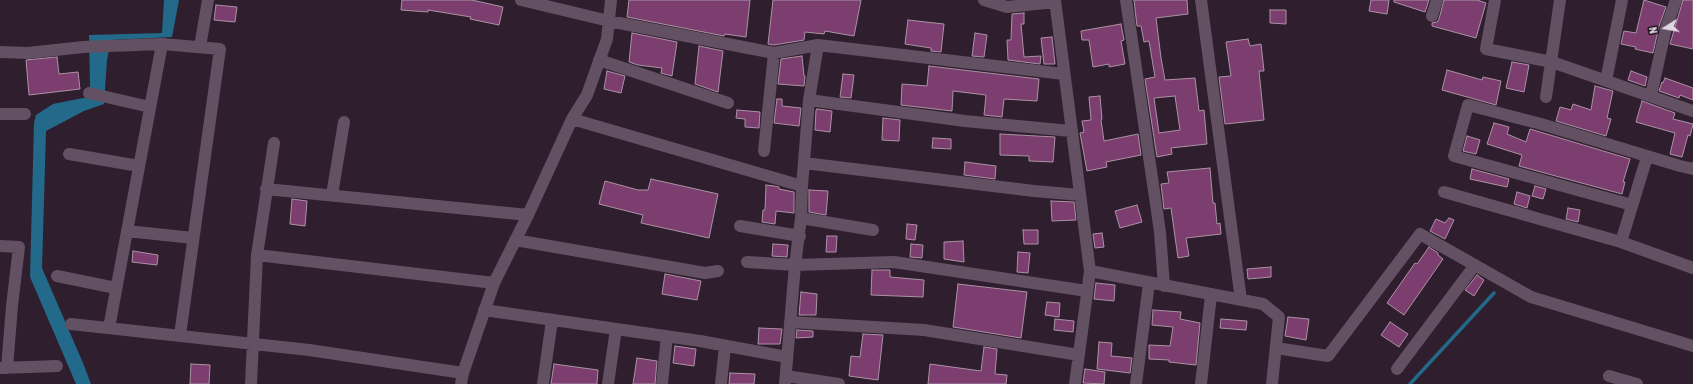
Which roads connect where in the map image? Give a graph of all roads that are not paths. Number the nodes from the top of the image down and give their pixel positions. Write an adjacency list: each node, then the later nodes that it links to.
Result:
1 (208, 0): 17 (street)
2 (521, 0): 14 (street)
3 (611, 0): 14 (street)
4 (984, 0): 12 (street)
5 (1126, 0): 69 (street)
6 (1201, 0): 73 (street)
7 (1437, 0): 13 (street)
8 (1495, 0): 21 (street)
9 (1560, 0): 21 (street)
10 (1622, 0): 23 (street)
11 (1676, 0): 25 (street)
12 (1055, 1): 22 (street)
13 (1432, 16)
14 (608, 21): 19 (street); 20 (street)
15 (162, 44): 17 (street); 18 (street); 29 (street)
16 (818, 45): 19 (street); 22 (street); 27 (street)
17 (200, 47): 55 (street)
18 (0, 52)
19 (774, 53): 37 (street)
20 (599, 60): 28 (street); 33 (street)
21 (1552, 62): 23 (street); 26 (street)
22 (1064, 74): 35 (street)
23 (1606, 81): 25 (street)
24 (89, 93): 29 (street)
25 (1651, 95): 30 (street)
26 (1546, 97)
27 (809, 100): 35 (street); 40 (street)
28 (728, 103)
29 (150, 107): 41 (street)
30 (1693, 111)
31 (0, 114): 32 (street)
32 (25, 114)
33 (572, 119): 43 (street); 49 (street)
34 (344, 122): 46 (street)
35 (1072, 131): 47 (street)
36 (274, 142): 44 (street)
37 (764, 151)
38 (69, 154): 41 (street)
39 (1647, 156): 42 (street); 48 (street); 48 (street)
40 (804, 163): 43 (street); 47 (street)
41 (139, 166): 53 (street)
42 (1693, 168)
43 (802, 186): 50 (street)
44 (266, 189): 46 (street); 59 (street)
45 (1444, 192): 57 (street)
46 (332, 195): 49 (street)
47 (1080, 195): 65 (street)
48 (1632, 205): 57 (street)
49 (528, 215): 56 (street)
50 (801, 218): 52 (street); 54 (street)
51 (740, 226): 54 (street)
52 (873, 230)
53 (127, 231): 55 (street); 70 (street)
54 (800, 236): 61 (street)
55 (193, 238): 81 (street)
56 (515, 240): 64 (street); 67 (street)
57 (1621, 242): 63 (street)
58 (0, 246): 74 (street)
59 (257, 255): 67 (street); 83 (street)
60 (746, 262): 61 (street)
61 (795, 265): 71 (street); 77 (street)
62 (1475, 265): 85 (street); 86 (street); 91 (street)
63 (1693, 268)
64 (718, 271)
65 (1090, 271): 68 (street); 71 (street)
66 (57, 276): 70 (street)
67 (494, 283): 75 (street)
68 (1149, 283): 69 (street); 102 (street)
69 (1164, 286): 72 (street)
70 (116, 288): 79 (street)
71 (1087, 291): 87 (street)
72 (1211, 294): 73 (street); 103 (street)
73 (1241, 300): 86 (street)
74 (6, 306): 90 (street)
75 (484, 310): 76 (street); 93 (street)
76 (552, 320): 80 (street); 96 (street)
77 (790, 322): 87 (street); 88 (street)
78 (71, 324): 79 (street)
79 (108, 328): 81 (street)
80 (616, 329): 82 (street); 97 (street)
81 (180, 335): 83 (street)
82 (667, 336): 84 (street); 98 (street)
83 (253, 343): 93 (street); 95 (street)
84 (725, 346): 88 (street); 99 (street)
85 (1693, 346)
86 (1276, 348): 104 (street)
87 (1078, 355): 101 (street)
88 (787, 357): 94 (street)
89 (57, 366): 90 (street)
90 (4, 368)
91 (1397, 369)
92 (1610, 376): 105 (street)
93 (462, 379)
94 (785, 380): 100 (street)
95 (251, 384)
96 (543, 384)
97 (608, 384)
98 (662, 384)
99 (721, 384)
100 (840, 384)
101 (1074, 384)
102 (1136, 384)
103 (1201, 384)
104 (1272, 384)
105 (1637, 384)

